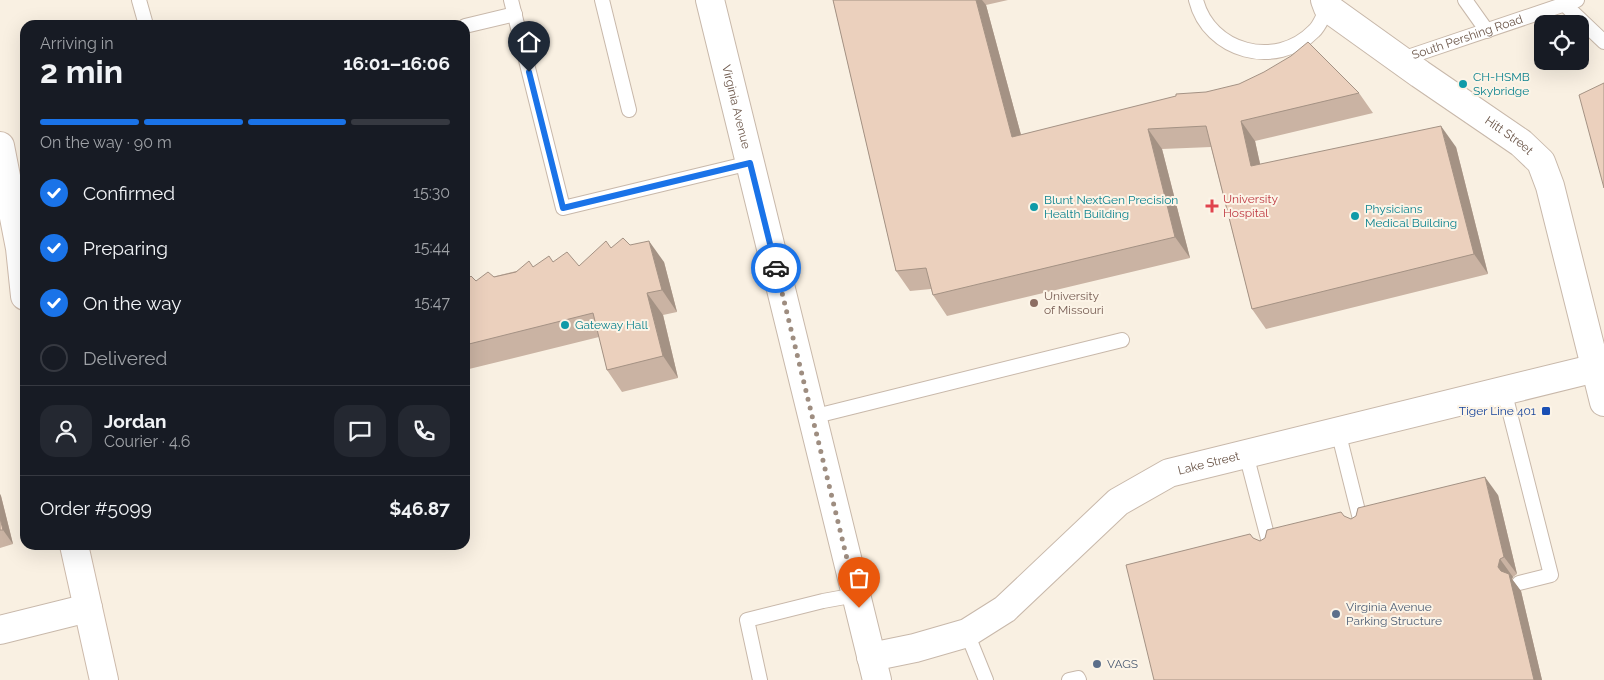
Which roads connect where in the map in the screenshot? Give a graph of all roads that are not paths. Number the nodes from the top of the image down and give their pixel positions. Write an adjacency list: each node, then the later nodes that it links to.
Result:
1 (139, 0): 9 (lane)
2 (602, 0): 14 (lane)
3 (710, 0): 16 (street, Virginia Avenue)
4 (1196, 0): 7 (lane)
5 (1466, 0): 11 (lane)
6 (1571, 2): 11 (lane, South Pershing Road); 12 (lane, South Pershing Road)
7 (1326, 4): 13 (street, Hitt Street)
8 (513, 7): 10 (lane); 16 (lane)
9 (145, 20)
10 (470, 24)
11 (1487, 31): 13 (lane, South Pershing Road)
12 (1604, 42)
13 (1399, 60): 19 (street, Hitt Street)
14 (629, 110)
15 (0, 146): 17 (street)
16 (750, 163): 22 (street, Virginia Avenue)
17 (20, 248)
18 (1122, 340): 22 (lane)
19 (1600, 367): 20 (street, Lake Street); 21 (street, Hitt Street)
20 (1504, 390): 23 (street, Lake Street); 28 (lane)
21 (1604, 402)
22 (812, 417): 29 (street, Virginia Avenue)
23 (1338, 431): 24 (street, Lake Street); 25 (lane)
24 (1246, 454): 27 (lane); 32 (street, Lake Street)
25 (1362, 528)
26 (75, 550): 30 (street)
27 (1271, 550)
28 (1519, 583)
29 (856, 595): 33 (street, Virginia Avenue); 35 (lane)
30 (88, 608): 31 (street); 34 (street)
31 (0, 630)
32 (967, 633): 33 (street, Lake Street); 36 (lane)
33 (874, 668)
34 (104, 680)
35 (760, 680)
36 (986, 680)
37 (1069, 680): 38 (lane)
38 (1079, 680)

